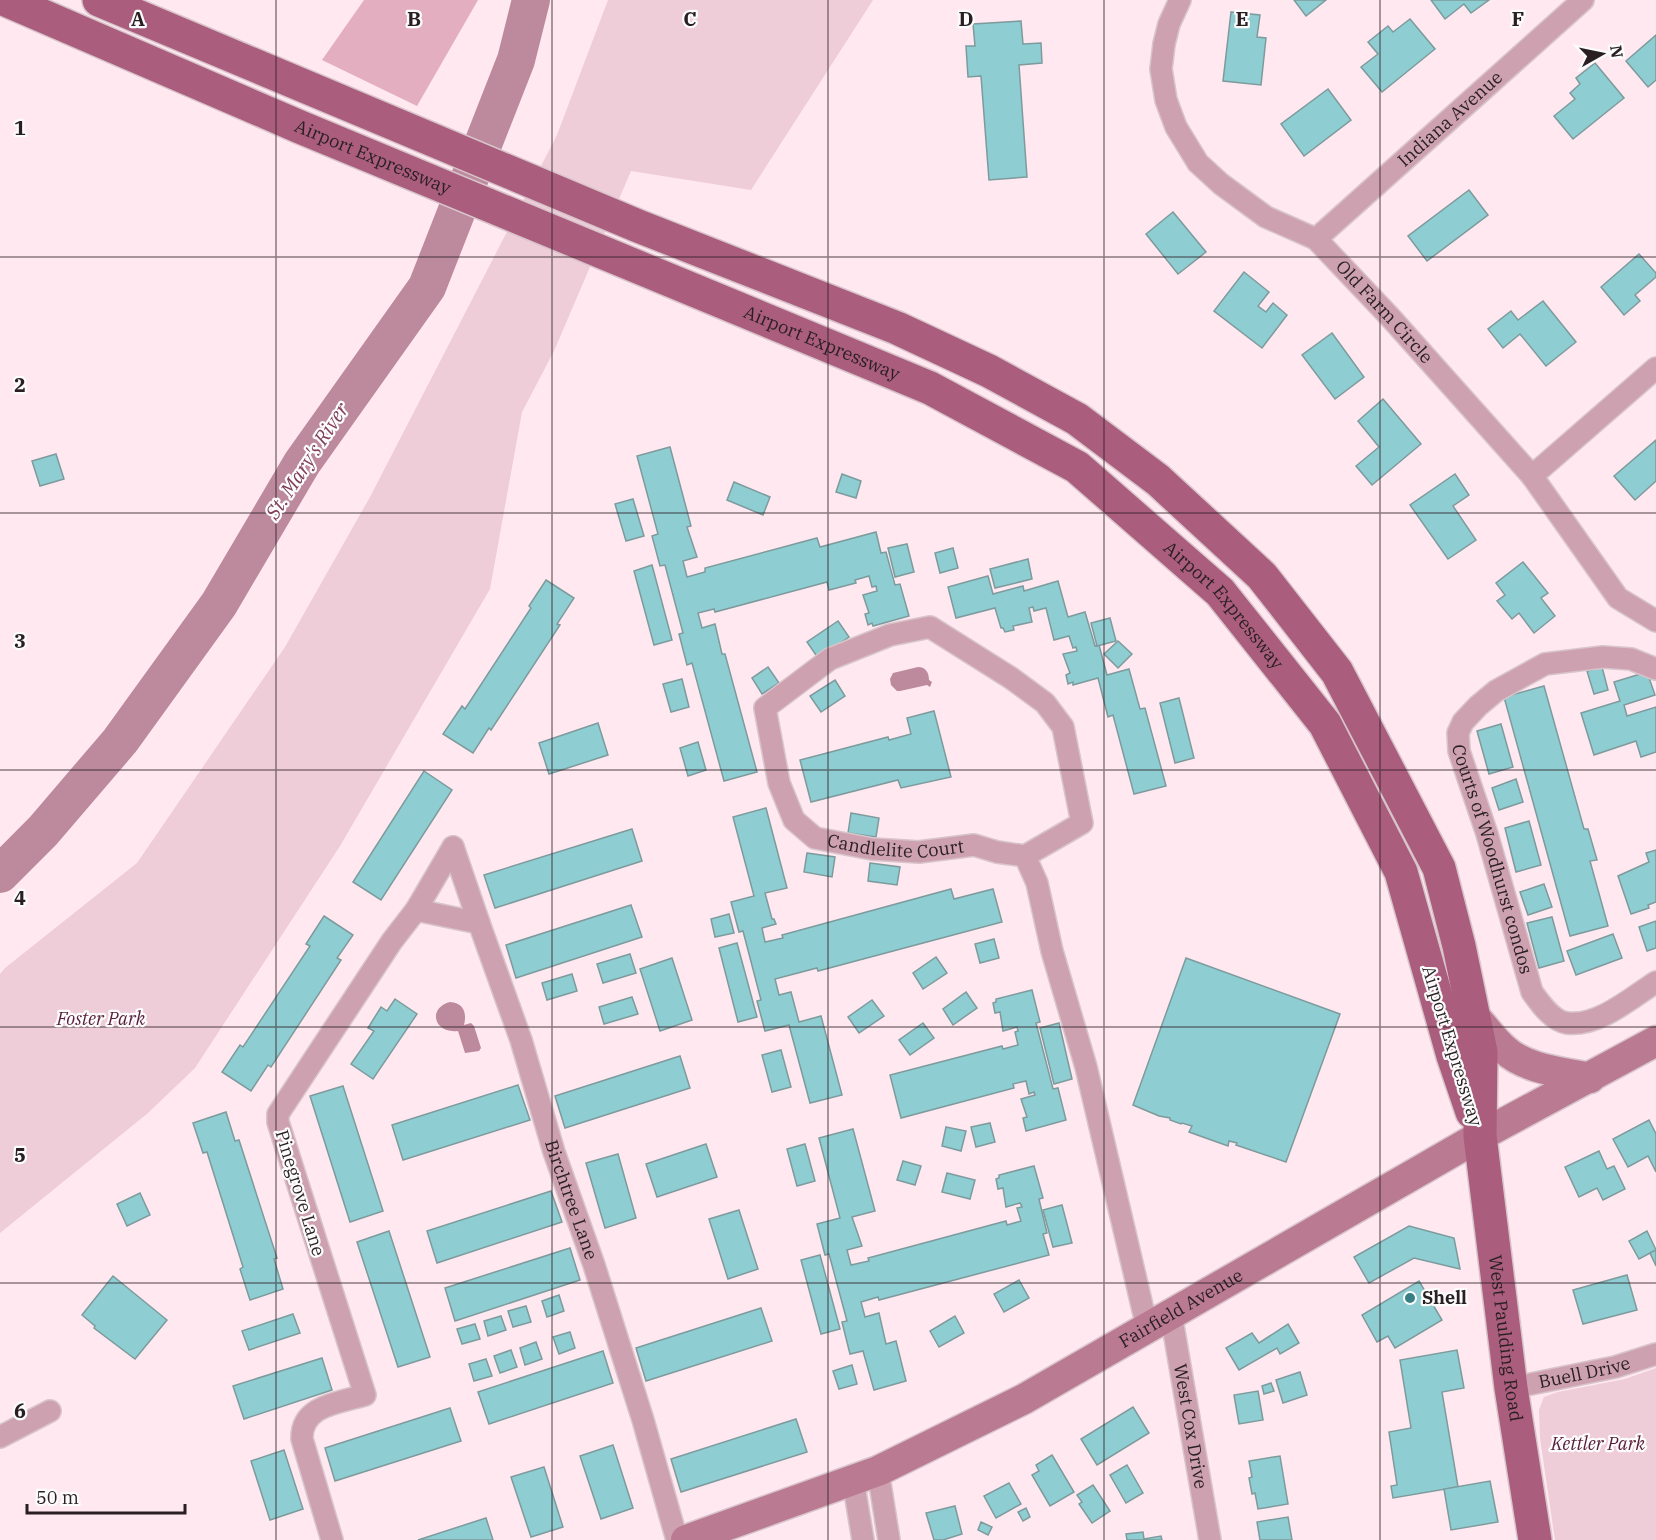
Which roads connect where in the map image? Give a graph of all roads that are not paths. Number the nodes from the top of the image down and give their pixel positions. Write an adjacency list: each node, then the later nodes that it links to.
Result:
1 (6, 0): 18 (main road, Airport Expressway)
2 (99, 0): 15 (main road, Airport Expressway)
3 (1180, 0): 5 (street, Old Farm Circle)
4 (1583, 0): 5 (street, Indiana Avenue)
5 (1316, 239): 7 (street, Old Farm Circle)
6 (1656, 368): 7 (street)
7 (1532, 476): 8 (street, Old Farm Circle)
8 (1656, 621)
9 (1656, 669): 14 (street, Courts of Woodhurst condos)
10 (453, 847): 12 (street, Pinegrove Lane); 13 (street, Birchtree Lane)
11 (1025, 856): 11 (street, Candlelite Court); 19 (street)
12 (416, 910): 13 (street); 25 (street, Pinegrove Lane)
13 (479, 923): 26 (street, Birchtree Lane)
14 (1656, 982)
15 (1473, 1015): 17 (main road); 18 (main road, Airport Expressway)
16 (1656, 1041): 17 (main road, Fairfield Avenue)
17 (1590, 1078): 18 (main road, Fairfield Avenue)
18 (1480, 1136): 19 (main road, Fairfield Avenue); 21 (main road, West Paulding Road)
19 (1159, 1321): 24 (main road, Fairfield Avenue); 30 (street, West Cox Drive)
20 (1656, 1354): 21 (street, Buell Drive)
21 (1511, 1388): 31 (main road, West Paulding Road)
22 (50, 1411): 23 (street)
23 (0, 1437)
24 (866, 1476): 27 (main road, Fairfield Avenue); 28 (street); 29 (street)
25 (332, 1540)
26 (677, 1540)
27 (687, 1540)
28 (863, 1540)
29 (890, 1540)
30 (1210, 1540)
31 (1535, 1540)

